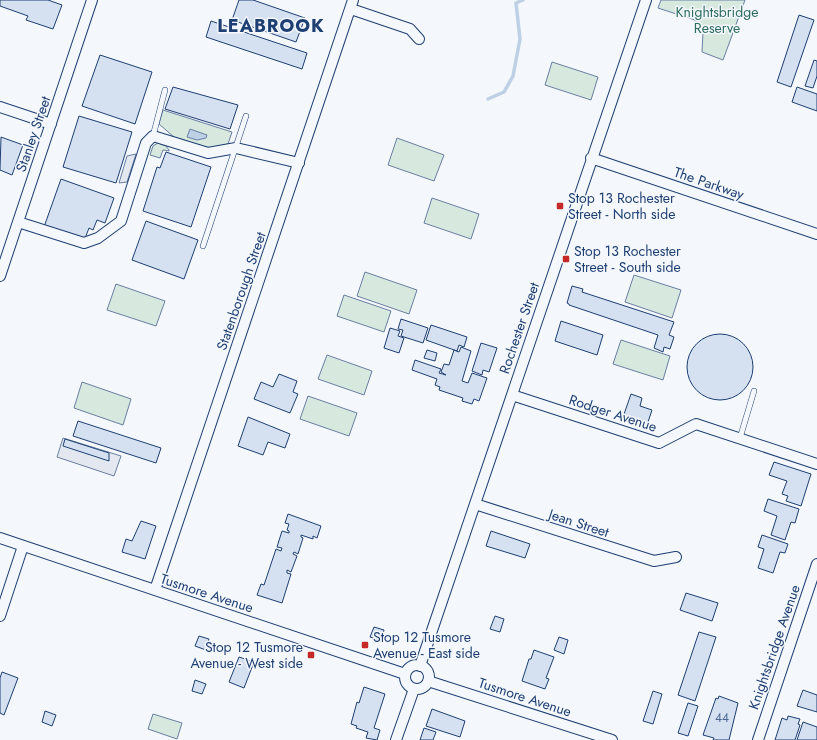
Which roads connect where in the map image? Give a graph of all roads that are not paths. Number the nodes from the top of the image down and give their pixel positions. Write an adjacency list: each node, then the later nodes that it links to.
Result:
1 (92, 0): 8 (street, Stanley Street)
2 (646, 0): 11 (street, Rochester Street)
3 (352, 4): 4 (street); 12 (street, Statenborough Street)
4 (419, 39)
5 (165, 90): 9 (lane)
6 (0, 107): 8 (street)
7 (246, 116): 10 (lane)
8 (51, 124): 13 (street, Stanley Street)
9 (153, 136): 10 (street); 13 (street)
10 (236, 148): 12 (street); 15 (lane)
11 (591, 158): 14 (street, The Parkway); 18 (street, Rochester Street)
12 (299, 163): 27 (street, Statenborough Street)
13 (18, 222): 16 (street, Stanley Street)
14 (817, 234)
15 (203, 246)
16 (0, 276)
17 (754, 391): 19 (lane)
18 (512, 395): 19 (street, Rodger Avenue); 21 (street, Rochester Street)
19 (740, 438): 20 (street, Rodger Avenue)
20 (817, 464)
21 (475, 504): 24 (street, Jean Street); 29 (street, Rochester Street)
22 (0, 538): 23 (street, Tusmore Avenue)
23 (23, 546): 27 (street, Tusmore Avenue); 28 (street)
24 (676, 557)
25 (817, 564): 26 (street, Knightsbridge Avenue)
26 (815, 579): 35 (street, Knightsbridge Avenue)
27 (155, 590): 30 (street, Tusmore Avenue)
28 (0, 616)
29 (420, 666): 30 (street); 31 (street)
30 (405, 674): 32 (street)
31 (428, 681): 32 (street); 34 (street, Tusmore Avenue)
32 (414, 689): 33 (street)
33 (396, 740)
34 (612, 740)
35 (758, 740)

